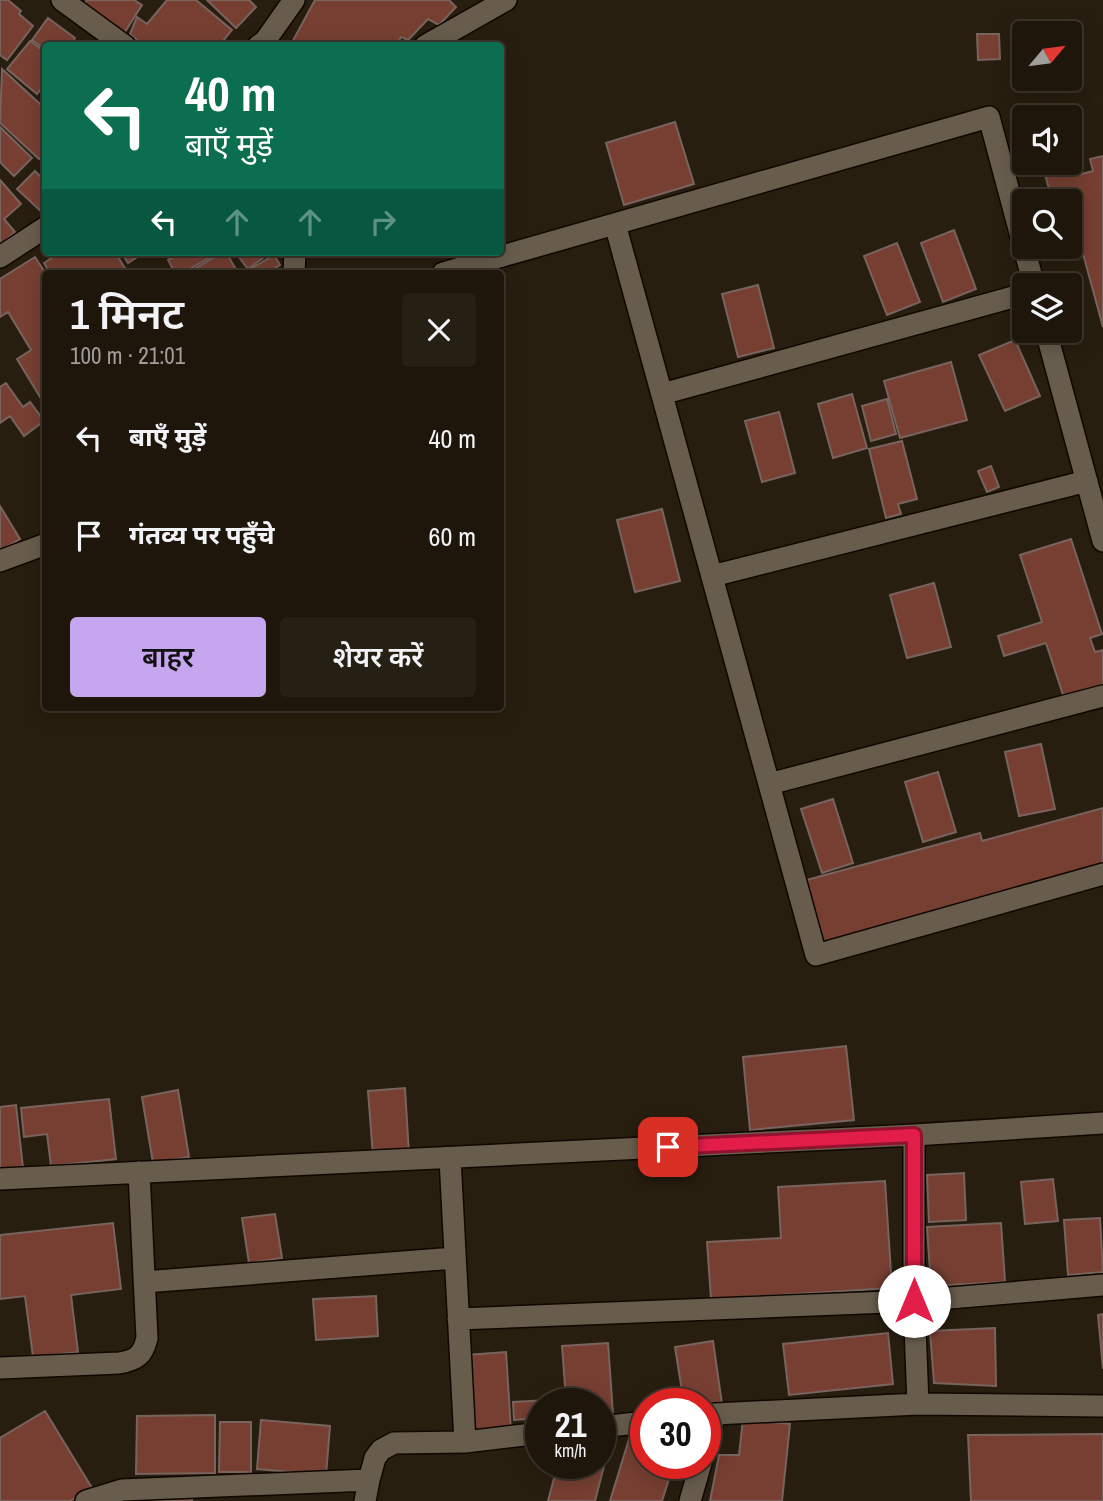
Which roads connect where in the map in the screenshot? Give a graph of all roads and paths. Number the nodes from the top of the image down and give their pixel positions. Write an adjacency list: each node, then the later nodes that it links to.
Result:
1 (62, 0): 4 (street)
2 (294, 0): 5 (street)
3 (506, 0): 6 (street)
4 (120, 42)
5 (264, 42)
6 (432, 42)
7 (615, 224): 10 (street); 13 (street); 16 (street)
8 (42, 229): 11 (street)
9 (503, 256): 12 (street)
10 (504, 256)
11 (0, 257)
12 (454, 270)
13 (1031, 273)
14 (1012, 297): 16 (street)
15 (1049, 343): 17 (street)
16 (662, 394): 21 (street)
17 (1087, 481): 18 (street); 21 (street)
18 (1103, 541)
19 (42, 545): 20 (street)
20 (0, 561)
21 (712, 576): 23 (street)
22 (1103, 696): 23 (street)
23 (769, 784): 24 (street)
24 (1103, 874)
25 (1103, 1123): 26 (street)
26 (914, 1135): 27 (street); 33 (street)
27 (450, 1158): 28 (street); 30 (street)
28 (139, 1172): 29 (street); 31 (street)
29 (0, 1179)
30 (455, 1258): 31 (street); 34 (street)
31 (145, 1282): 35 (street)
32 (1103, 1285): 33 (street)
33 (914, 1301): 34 (street); 36 (street)
34 (458, 1319): 40 (street)
35 (0, 1368)
36 (918, 1404): 37 (street); 38 (street)
37 (1103, 1405)
38 (721, 1414)
39 (525, 1435): 40 (street)
40 (465, 1442): 42 (street)
41 (696, 1479): 44 (street)
42 (367, 1491): 43 (street)
43 (86, 1501)
44 (690, 1501)

